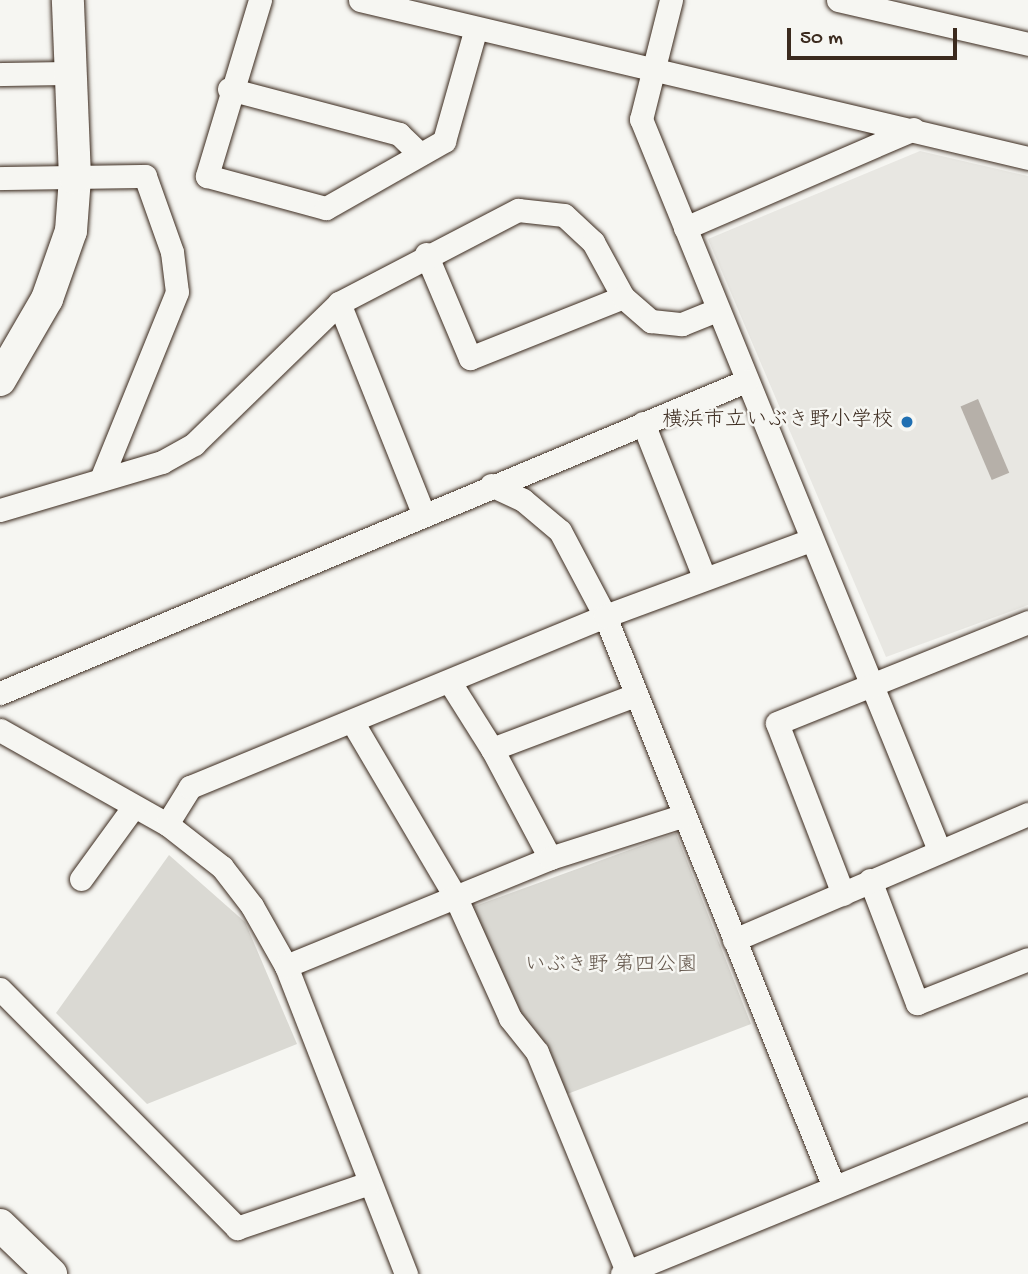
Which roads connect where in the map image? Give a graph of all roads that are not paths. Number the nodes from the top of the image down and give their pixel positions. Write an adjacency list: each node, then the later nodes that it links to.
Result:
1 (68, 0): 9 (street)
2 (260, 0): 11 (street)
3 (360, 0): 6 (street)
4 (671, 0): 8 (street)
5 (838, 0): 7 (street)
6 (476, 28): 8 (street); 13 (street)
7 (1028, 44)
8 (653, 71): 12 (street); 17 (street)
9 (70, 73): 10 (street); 16 (street)
10 (0, 74)
11 (229, 89): 13 (street); 13 (street)
12 (914, 128): 14 (street); 17 (street)
13 (420, 154)
14 (1028, 158)
15 (0, 178): 16 (street)
16 (75, 178): 22 (street); 25 (street)
17 (685, 228): 21 (street)
18 (426, 254): 19 (street); 19 (street); 20 (street)
19 (623, 297): 21 (street)
20 (339, 303): 25 (street); 28 (street)
21 (717, 310): 23 (street)
22 (3, 366)
23 (746, 381): 24 (street); 29 (street)
24 (643, 423): 26 (street); 30 (street)
25 (102, 477): 27 (street)
26 (491, 485): 28 (street); 31 (street)
27 (0, 510)
28 (423, 513): 35 (street)
29 (811, 540): 30 (street); 34 (street)
30 (704, 577): 31 (street)
31 (605, 616): 33 (street); 36 (street)
32 (1028, 622): 34 (street)
33 (451, 684): 37 (street); 39 (street)
34 (869, 685): 44 (street); 48 (street)
35 (0, 693)
36 (635, 695): 39 (street); 42 (street)
37 (353, 723): 43 (street); 49 (street)
38 (0, 730): 40 (street)
39 (492, 749): 45 (street)
40 (134, 806): 43 (street); 46 (street)
41 (1028, 814): 44 (street)
42 (682, 816): 45 (street); 50 (street)
43 (167, 824): 52 (street)
44 (939, 850): 47 (street)
45 (550, 858): 49 (street)
46 (80, 879)
47 (870, 880): 48 (street); 51 (street)
48 (843, 894): 50 (street)
49 (455, 896): 52 (street); 58 (street)
50 (734, 940): 56 (street)
51 (1028, 958)
52 (286, 966): 55 (street)
53 (0, 989): 55 (street)
54 (1028, 1108): 56 (street)
55 (369, 1183): 60 (street)
56 (833, 1185): 58 (street)
57 (0, 1225): 59 (street)
58 (626, 1273)
59 (51, 1274)
60 (406, 1274)

